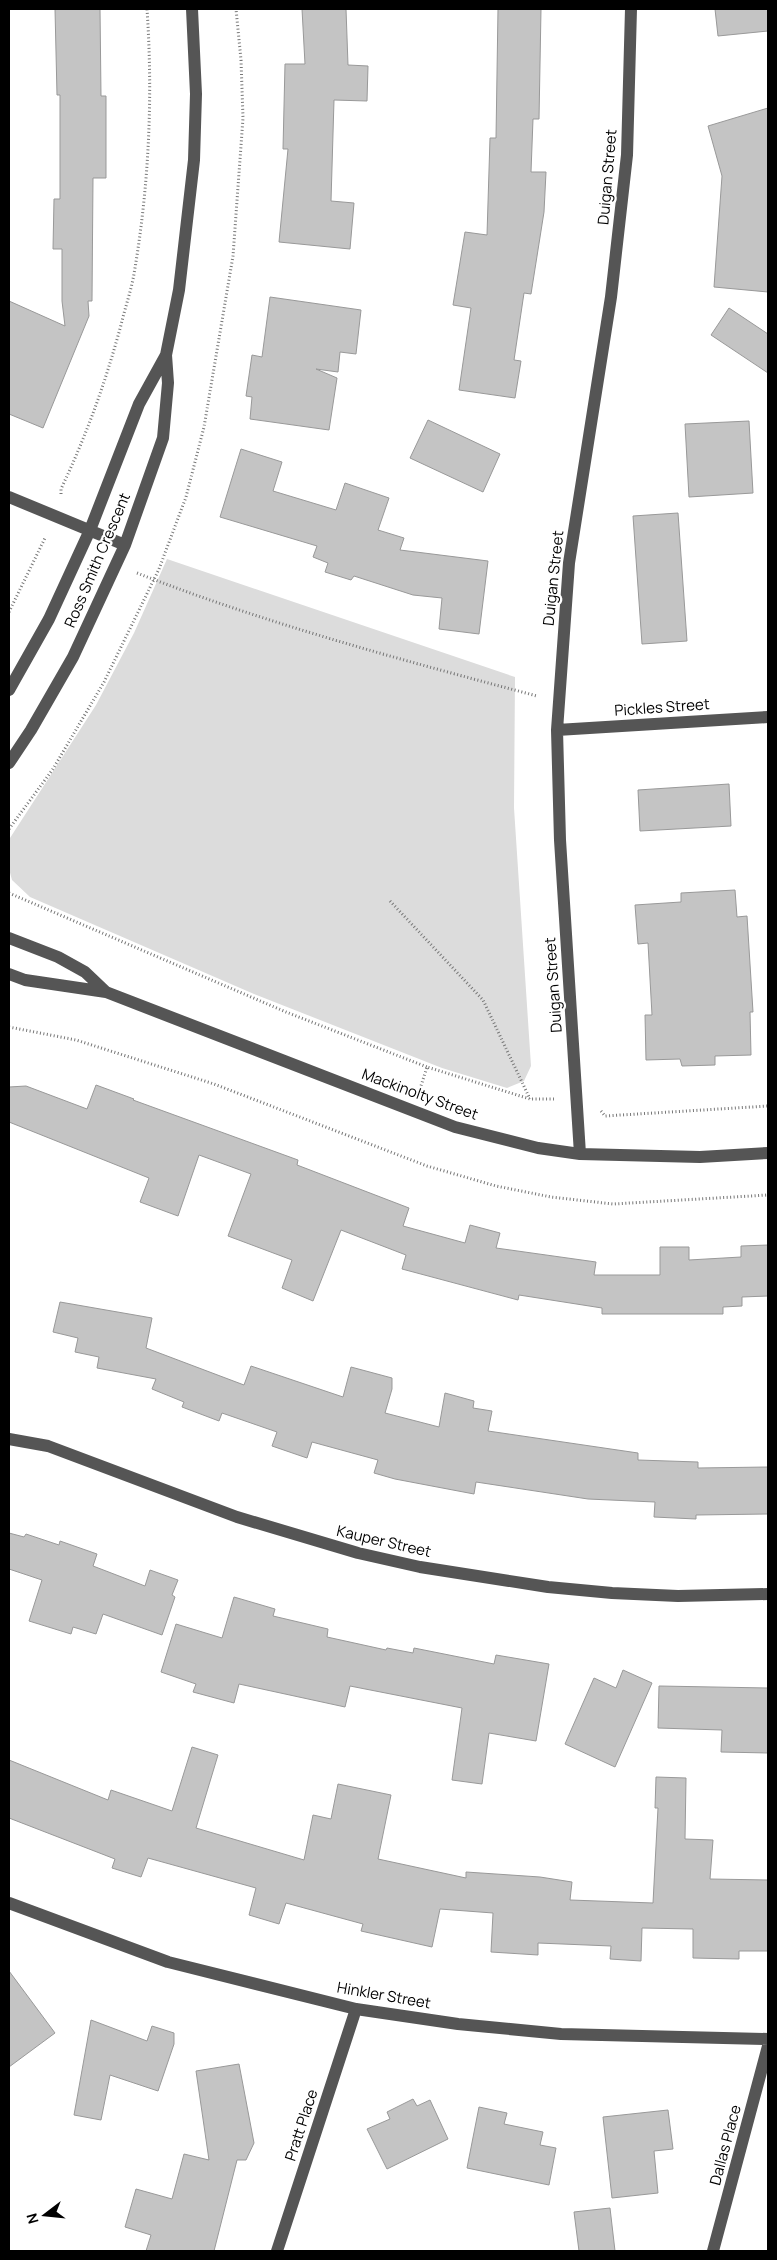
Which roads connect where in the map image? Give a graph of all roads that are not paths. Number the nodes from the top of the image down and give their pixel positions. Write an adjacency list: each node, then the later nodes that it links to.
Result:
1 (192, 9): 3 (street, Ross Smith Crescent)
2 (631, 9): 9 (street, Duigan Street)
3 (166, 355): 5 (street, Ross Smith Crescent); 6 (street, Ross Smith Crescent)
4 (9, 497): 5 (street)
5 (90, 530): 6 (street); 7 (street, Ross Smith Crescent)
6 (125, 545): 10 (street, Ross Smith Crescent)
7 (9, 690)
8 (768, 717): 9 (street, Pickles Street)
9 (557, 730): 15 (street, Duigan Street)
10 (9, 763)
11 (9, 938): 13 (street, Mackinolty Street)
12 (9, 974): 13 (street, Mackinolty Street)
13 (106, 992): 15 (street, Mackinolty Street)
14 (768, 1152): 15 (street, Mackinolty Street)
15 (580, 1154)
16 (9, 1439): 17 (street, Kauper Street)
17 (768, 1594)
18 (9, 1904): 19 (street, Hinkler Street)
19 (356, 2009): 20 (street, Hinkler Street); 22 (street, Pratt Place)
20 (768, 2039)
21 (768, 2046): 23 (street, Dallas Place)
22 (277, 2251)
23 (713, 2251)

